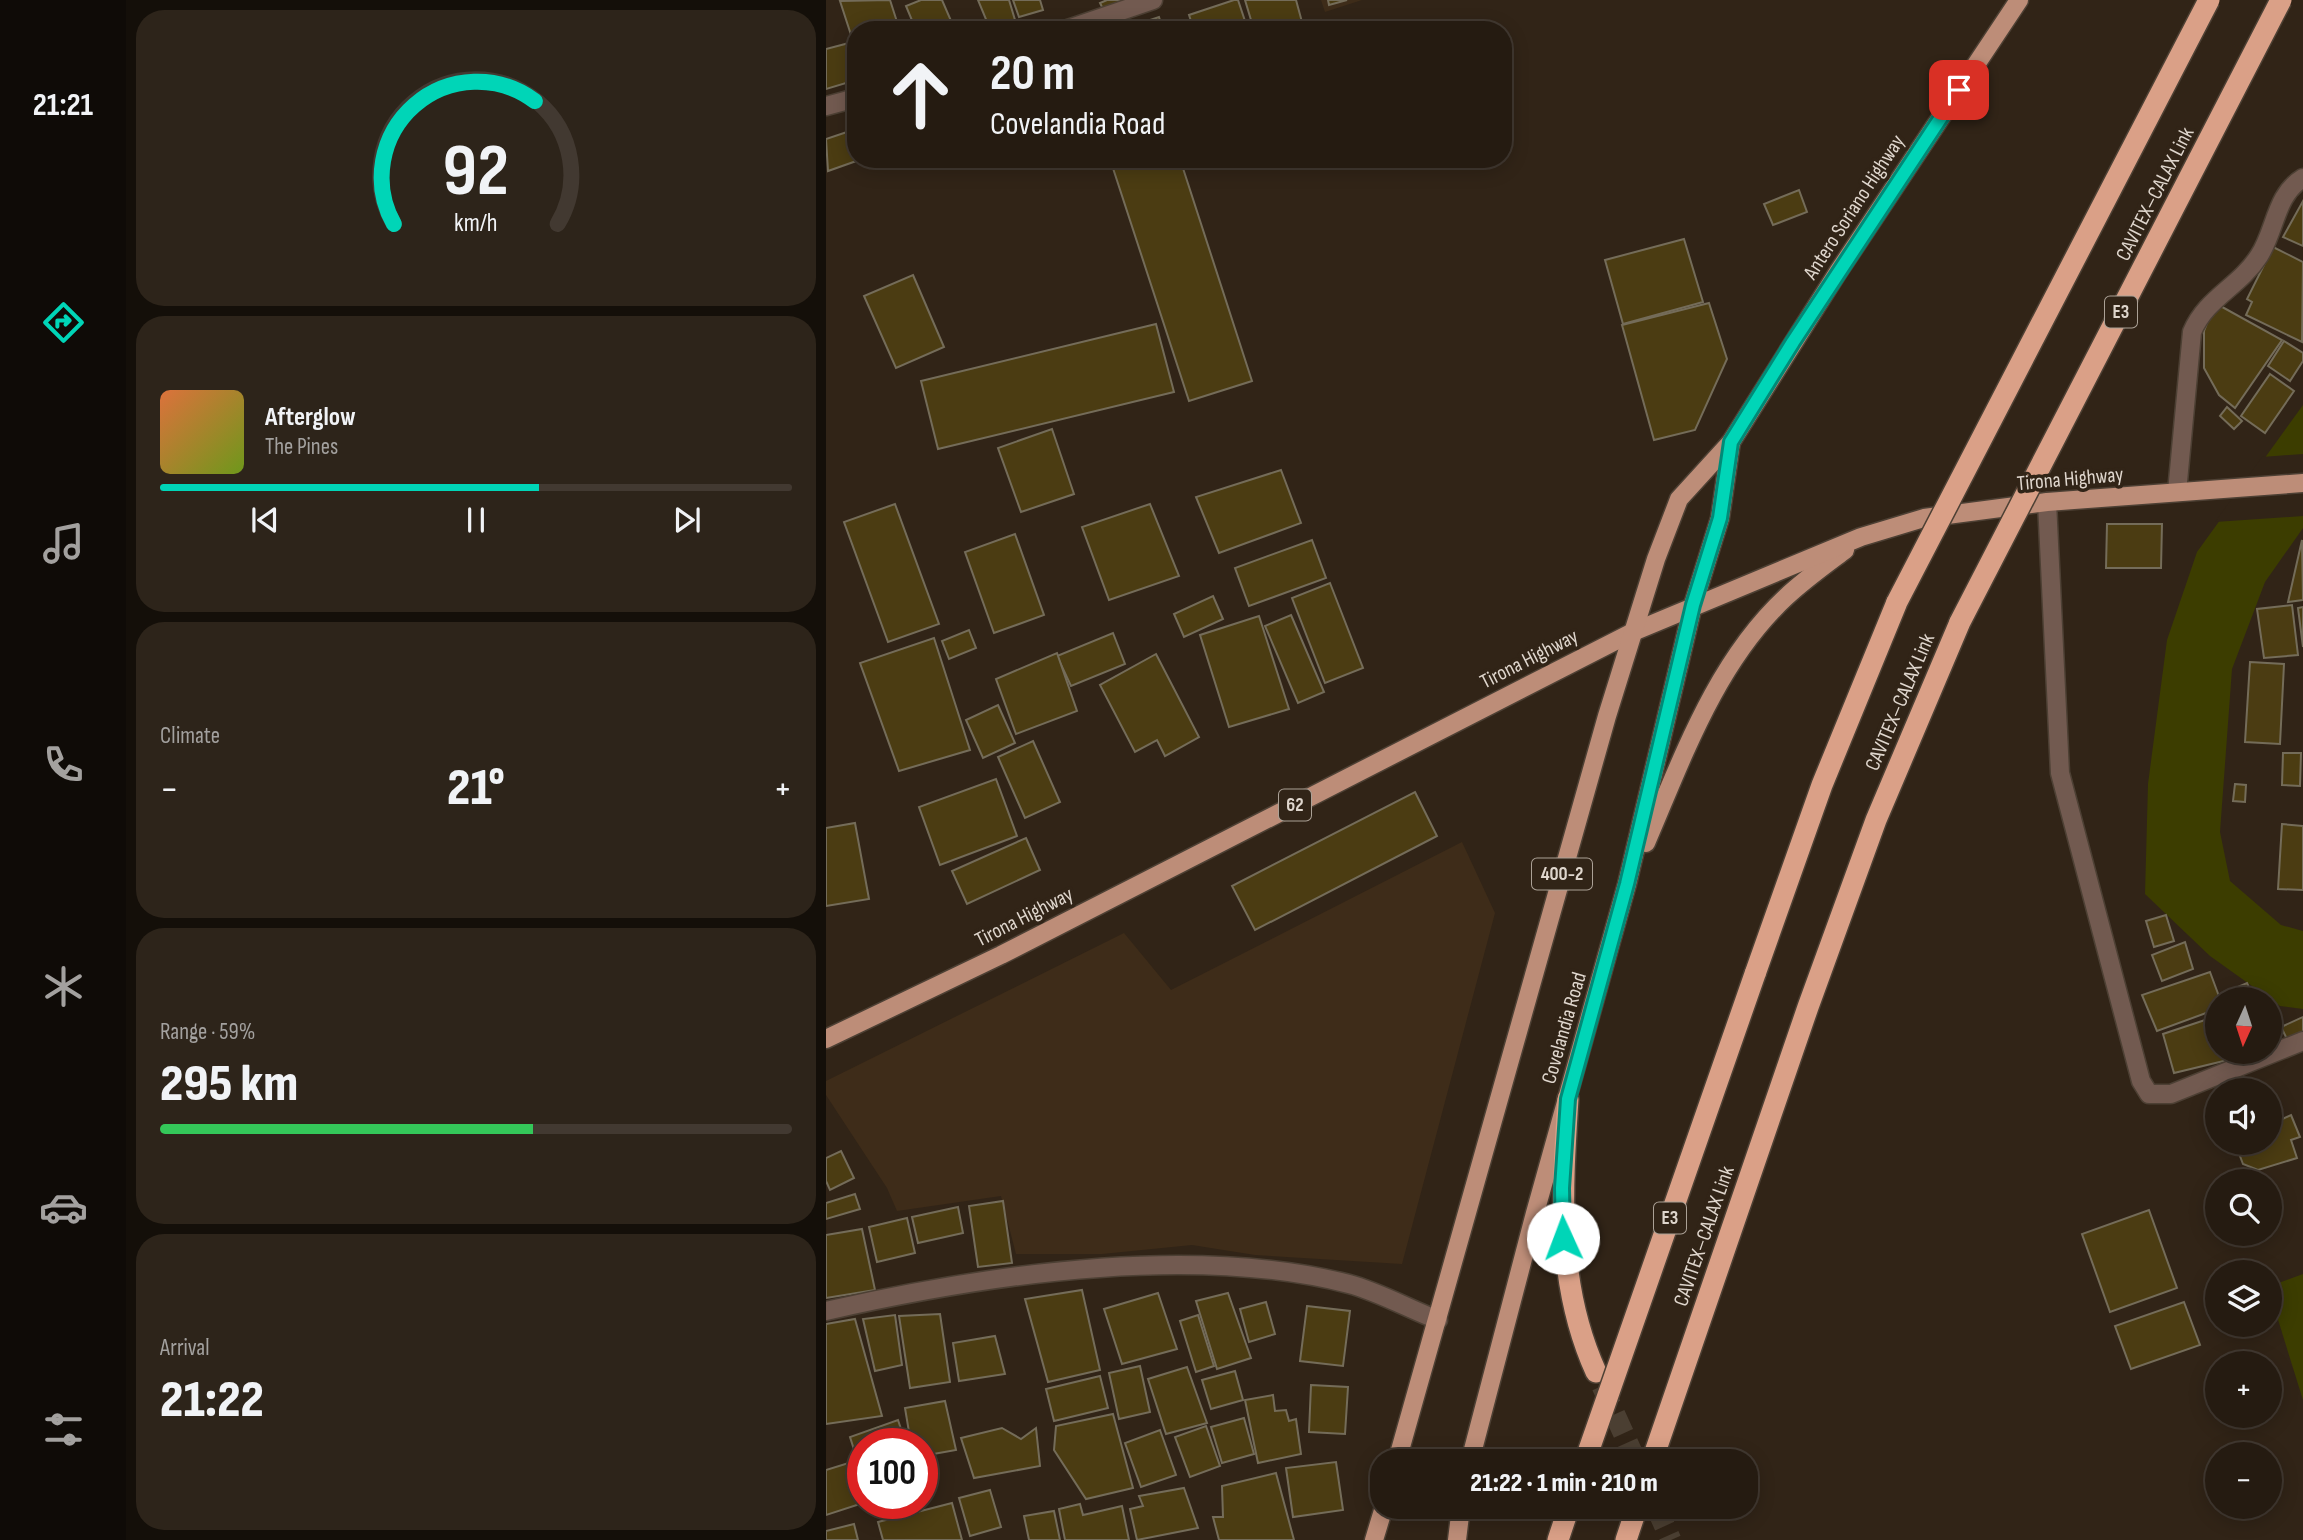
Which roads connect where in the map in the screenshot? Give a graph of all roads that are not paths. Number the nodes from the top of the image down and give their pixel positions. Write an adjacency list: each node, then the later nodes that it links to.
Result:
1 (1153, 0): 5 (street)
2 (2019, 0): 9 (main road, Antero Soriano Highway)
3 (2209, 0): 25 (highway, CAVITEX–CALAX Link / E3, bridge)
4 (2281, 0): 26 (highway, CAVITEX–CALAX Link / E3, bridge)
5 (1091, 21)
6 (847, 100): 7 (street)
7 (826, 106)
8 (2303, 178): 11 (street)
9 (1731, 442): 14 (main road, Antero Soriano Highway); 15 (main road, Antero Soriano Highway)
10 (2303, 484): 11 (main road, Tirona Highway / 62)
11 (2185, 491): 12 (main road, Tirona Highway / 62)
12 (2047, 502): 13 (main road, Tirona Highway / 62); 18 (street)
13 (1861, 537): 14 (main road, Tirona Highway / 62); 16 (main road)
14 (1693, 605): 15 (main road, Tirona Highway / 62); 16 (main road, Covelandia Road)
15 (1633, 632): 17 (main road, Tirona Highway / 62); 21 (main road, 400-2)
16 (1627, 884): 19 (main road, Covelandia Road)
17 (826, 1040)
18 (2303, 1041)
19 (1568, 1099): 22 (highway); 24 (main road, Covelandia Road)
20 (826, 1311): 21 (street)
21 (1438, 1320): 23 (main road, 400-2)
22 (1596, 1372)
23 (1400, 1449)
24 (1473, 1449)
25 (1589, 1449)
26 (1657, 1449)
27 (1380, 1519): 31 (main road)
28 (1460, 1519): 32 (main road)
29 (1565, 1519): 33 (highway)
30 (1633, 1519): 34 (highway)
31 (1374, 1540)
32 (1457, 1540)
33 (1558, 1540)
34 (1626, 1540)

